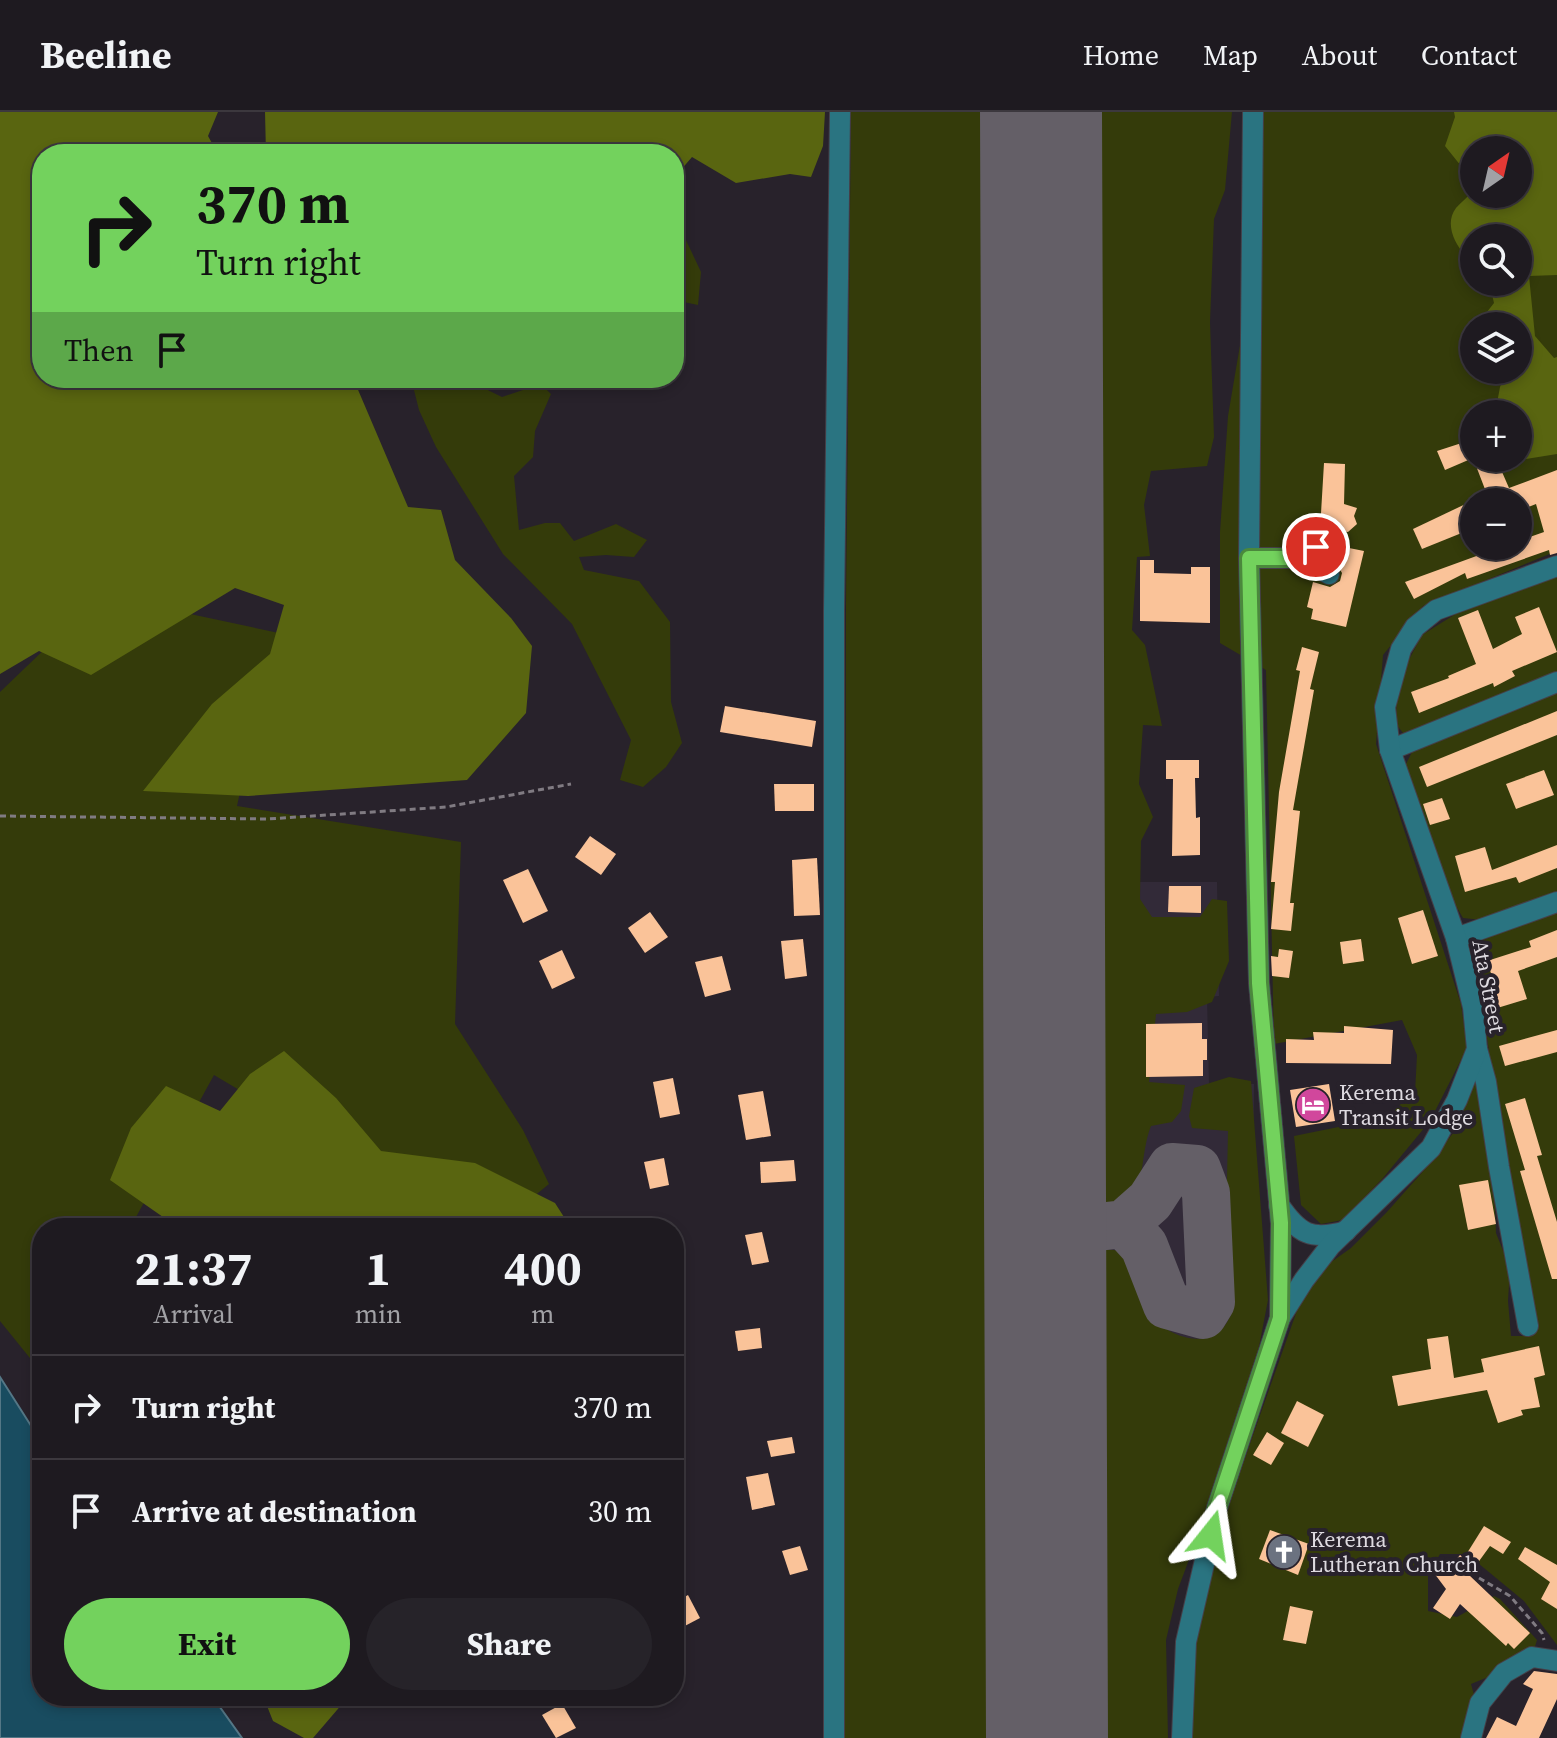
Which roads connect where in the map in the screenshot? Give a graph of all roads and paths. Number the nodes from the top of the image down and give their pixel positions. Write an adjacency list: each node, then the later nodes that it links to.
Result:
1 (840, 112): 21 (street)
2 (1253, 112): 4 (street)
3 (1332, 542): 5 (street)
4 (1249, 558): 5 (street); 15 (street)
5 (1307, 558): 7 (street)
6 (1557, 566): 9 (street, Ata Street)
7 (1329, 574)
8 (1557, 682): 9 (street)
9 (1390, 750): 13 (street, Ata Street)
10 (571, 784): 11 (path)
11 (0, 816)
12 (1557, 902): 13 (street)
13 (1456, 938): 14 (street, Ata Street)
14 (1477, 1049): 16 (street, Ata Street); 18 (street)
15 (1279, 1205): 16 (street); 17 (street)
16 (1348, 1230): 17 (street, Ata Street)
17 (1280, 1318): 22 (street)
18 (1528, 1326)
19 (1479, 1578): 20 (path)
20 (1553, 1660): 23 (street)
21 (834, 1738)
22 (1182, 1738)
23 (1471, 1738)

